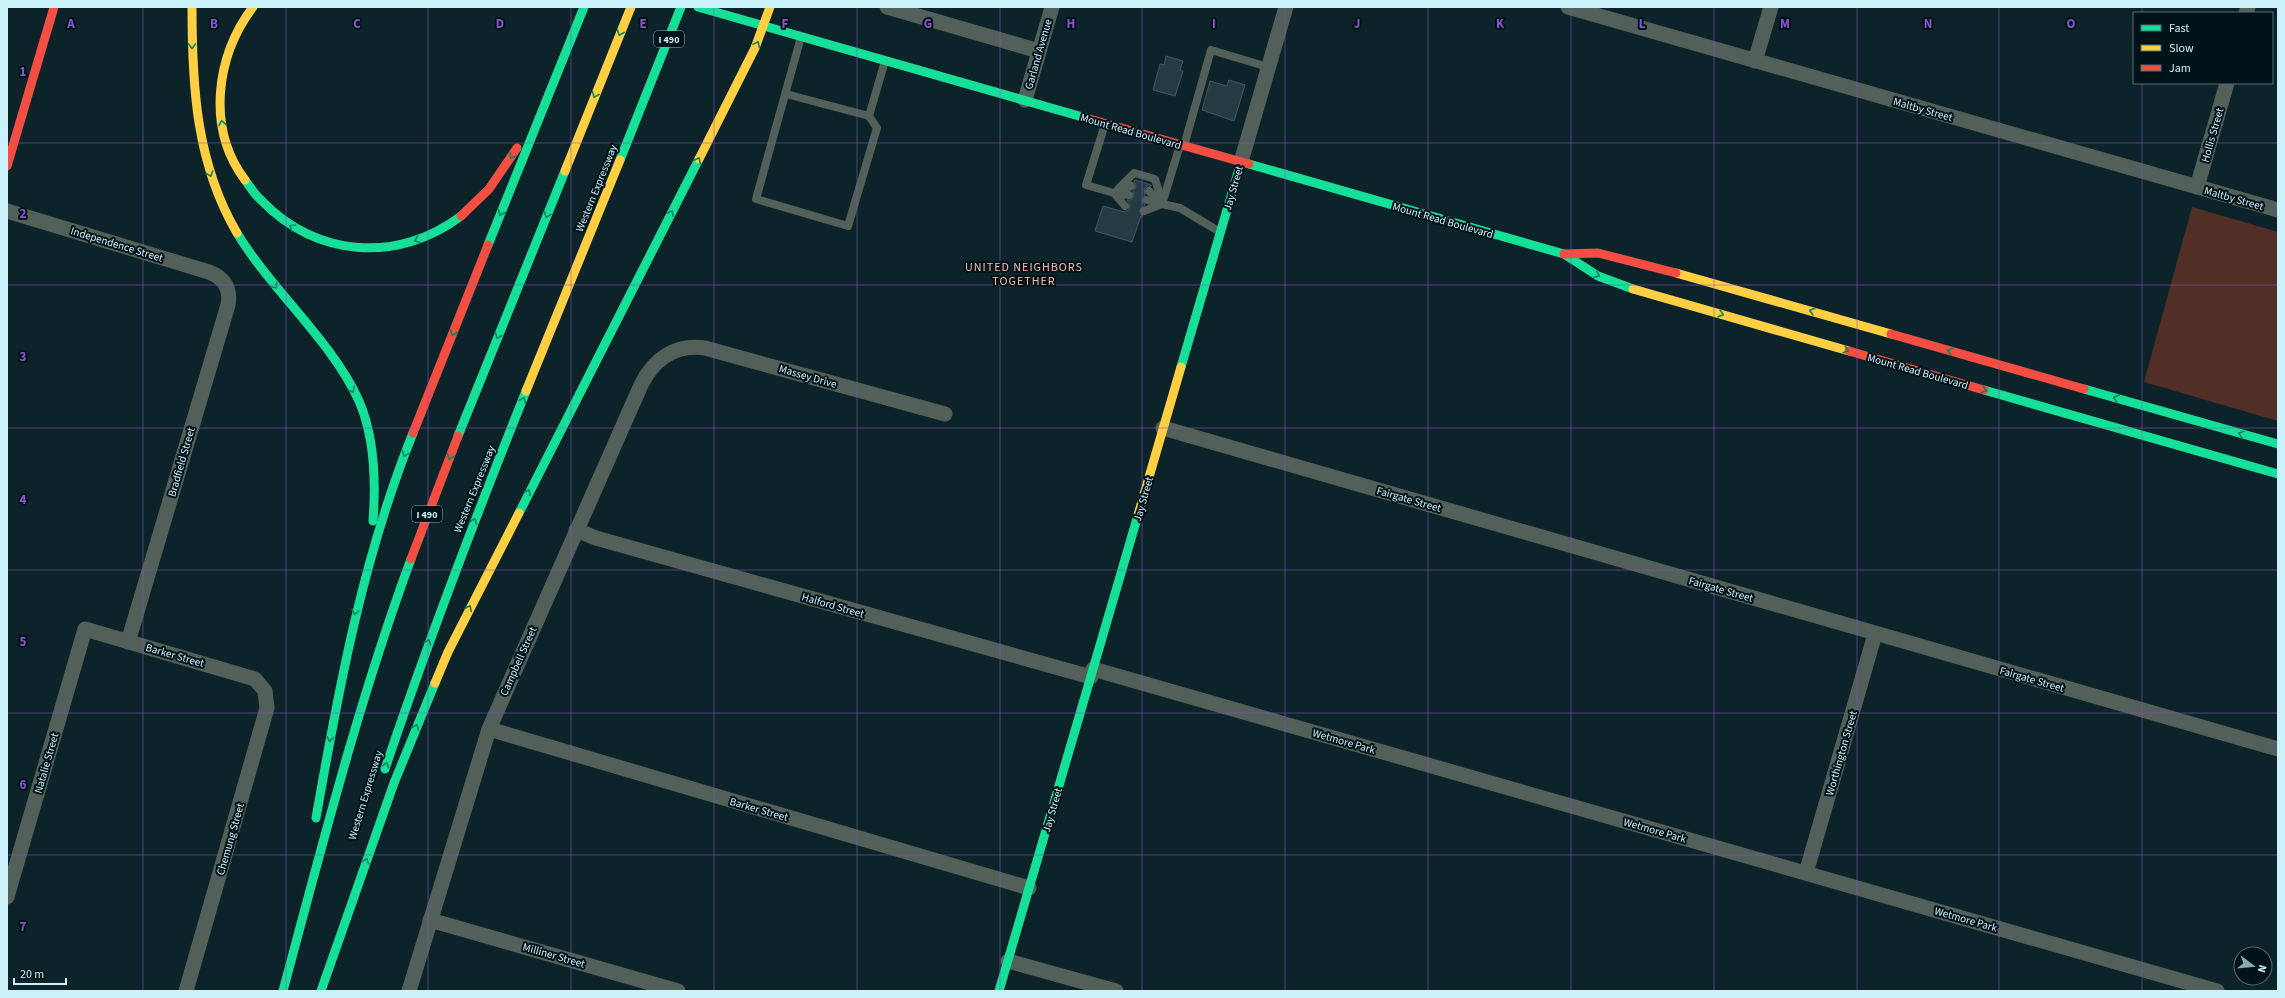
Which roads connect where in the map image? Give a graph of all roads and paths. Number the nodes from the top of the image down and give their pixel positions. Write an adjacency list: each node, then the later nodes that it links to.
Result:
1 (54, 7): 28 (main road)
2 (192, 7): 49 (main road, one-way to 49)
3 (253, 7): 16 (main road, one-way to 3)
4 (584, 7): 16 (main road)
5 (631, 7): 66 (main road, I 490, one-way to 66)
6 (682, 7): 57 (main road, Western Expressway / I 490, one-way to 6)
7 (698, 7): 14 (main road, Mount Read Boulevard)
8 (770, 7): 14 (main road)
9 (887, 7): 17 (street)
10 (1052, 7): 17 (street, Garland Avenue)
11 (1286, 7): 20 (street, Jay Street)
12 (1568, 7): 19 (street, Maltby Street)
13 (1771, 7): 19 (street)
14 (764, 26): 15 (main road, Mount Read Boulevard); 68 (main road, one-way to 14)
15 (801, 37): 18 (main road, Mount Read Boulevard); 22 (lane)
16 (568, 47): 49 (main road, one-way to 49)
17 (1039, 51): 23 (street, Garland Avenue)
18 (886, 60): 23 (main road, Mount Read Boulevard); 24 (lane)
19 (1755, 61): 30 (street, Maltby Street)
20 (1268, 67): 26 (lane); 27 (street, Jay Street)
21 (2227, 84): 30 (street, Hollis Street)
22 (786, 94): 24 (lane); 24 (lane)
23 (1025, 100): 25 (main road, Mount Read Boulevard)
24 (869, 116)
25 (1105, 123): 26 (main road, Mount Read Boulevard); 32 (lane)
26 (1182, 145): 27 (main road, Mount Read Boulevard); 35 (lane)
27 (1241, 162): 40 (main road, Jay Street); 41 (main road, Mount Read Boulevard)
28 (7, 166)
29 (1131, 186): 32 (lane)
30 (2197, 187): 37 (street, Maltby Street)
31 (1149, 191): 35 (lane)
32 (1114, 193): 33 (lane); 35 (lane); 36 (lane)
33 (1129, 195)
34 (1147, 200): 35 (lane)
35 (1162, 204): 39 (lane); 40 (lane)
36 (1125, 206)
37 (2278, 210)
38 (7, 211): 42 (street, Independence Street)
39 (1144, 211)
40 (1220, 232): 45 (main road, Jay Street)
41 (1564, 254): 46 (main road, Mount Read Boulevard, one-way to 41); 47 (main road, Mount Read Boulevard, one-way to 47)
42 (224, 282): 52 (street, Bradfield Street)
43 (671, 352): 44 (street, Massey Drive); 48 (street, Campbell Street)
44 (945, 414)
45 (1163, 428): 51 (street, Fairgate Street); 53 (main road, Jay Street)
46 (2278, 444)
47 (2278, 474)
48 (576, 530): 53 (street, Halford Street); 55 (street, Campbell Street)
49 (365, 574): 58 (main road, one-way to 58)
50 (85, 630): 52 (street, Barker Street); 63 (street, Natalie Street)
51 (1876, 634): 56 (street, Fairgate Street); 61 (street, Worthington Street)
52 (128, 642): 54 (street, Barker Street)
53 (1092, 673): 61 (street, Wetmore Park); 62 (main road, Jay Street)
54 (262, 686): 67 (street, Chemung Street)
55 (489, 729): 62 (street, Barker Street); 64 (street, Campbell Street)
56 (2278, 750)
57 (382, 778)
58 (314, 829)
59 (362, 846): 68 (main road, Western Expressway)
60 (308, 859): 66 (main road)
61 (1806, 873): 73 (street, Wetmore Park)
62 (1029, 888): 65 (main road, Jay Street)
63 (7, 897)
64 (430, 920): 69 (street, Campbell Street); 70 (street, Milliner Street)
65 (1008, 961): 71 (main road, Jay Street); 72 (street)
66 (284, 988)
67 (186, 991)
68 (321, 991)
69 (409, 991)
70 (678, 991)
71 (999, 991)
72 (1116, 991)
73 (2217, 991)

